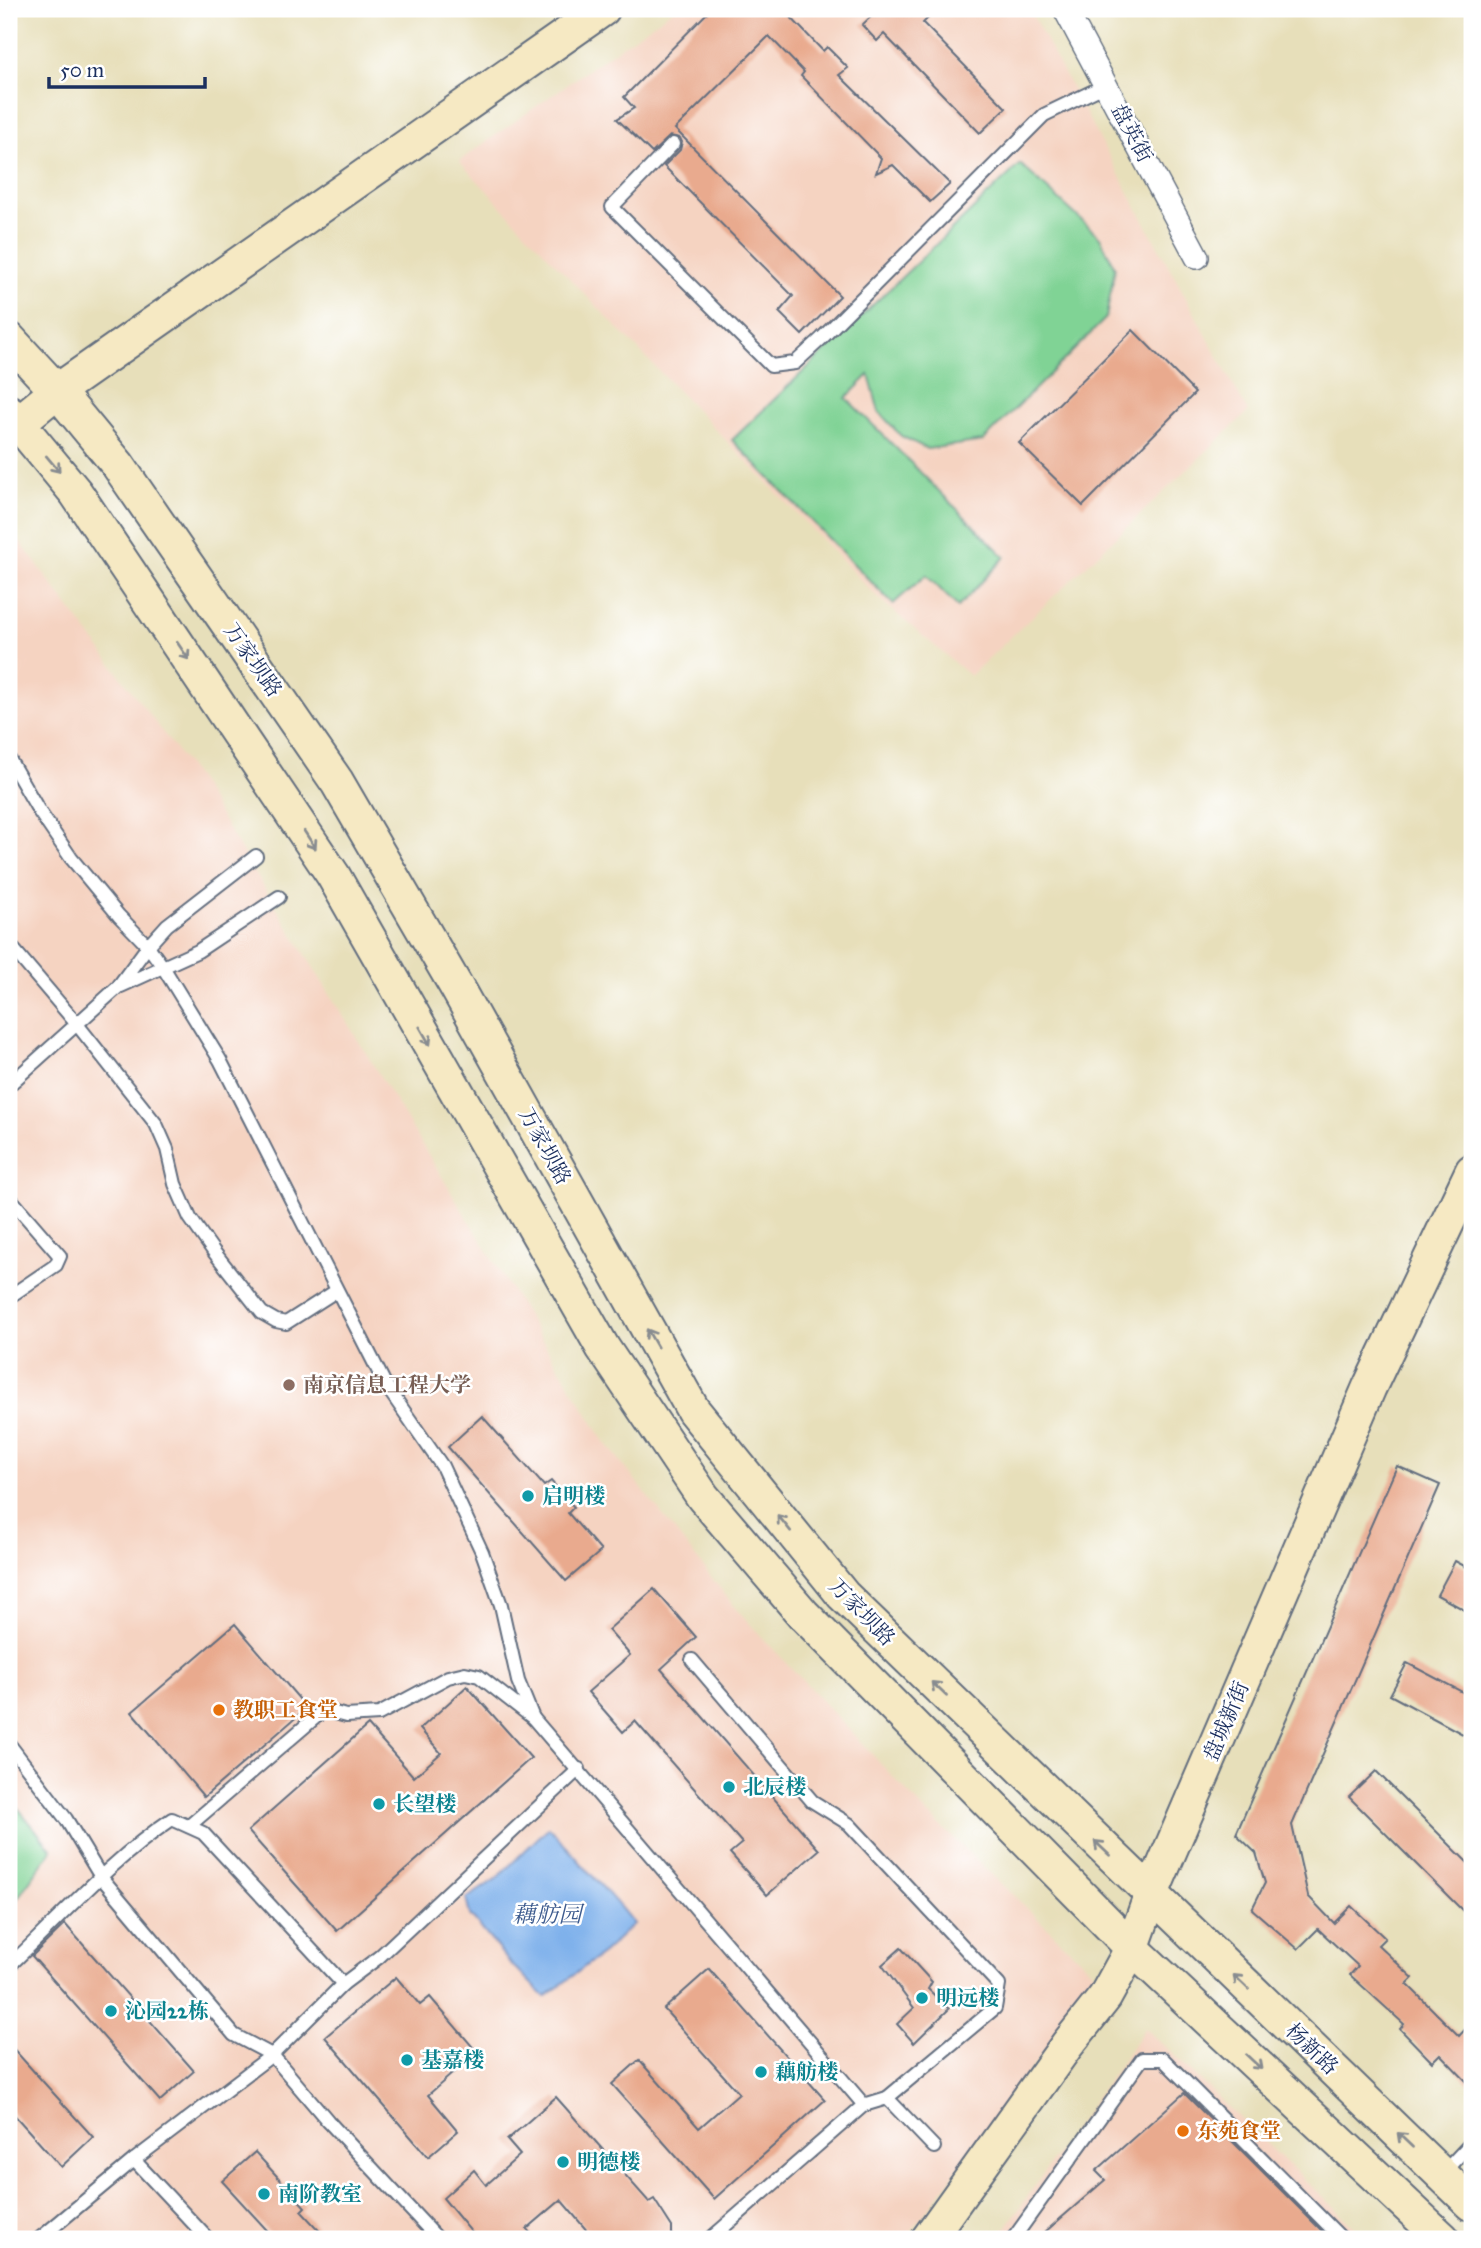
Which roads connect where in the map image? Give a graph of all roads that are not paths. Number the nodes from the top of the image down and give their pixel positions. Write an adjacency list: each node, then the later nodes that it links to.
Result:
1 (603, 9): 7 (main road)
2 (1065, 9): 3 (street, 盘英街)
3 (1106, 85): 4 (lane); 5 (street, 盘英街)
4 (673, 144)
5 (1197, 257)
6 (9, 339): 7 (main road, 万家坝路)
7 (57, 391): 8 (main road); 29 (main road, 万家坝路, one-way to 7)
8 (14, 418): 30 (main road, 万家坝路, one-way to 30)
9 (9, 759): 10 (lane)
10 (13, 775): 14 (lane)
11 (256, 856): 14 (lane)
12 (279, 897): 15 (lane)
13 (9, 944): 17 (lane)
14 (148, 946): 15 (lane); 16 (lane)
15 (163, 967): 16 (lane); 21 (lane)
16 (117, 988): 17 (lane)
17 (76, 1023): 18 (lane); 21 (lane)
18 (9, 1085)
19 (1472, 1171): 29 (main road, 盘城新街)
20 (9, 1198): 22 (lane)
21 (336, 1291): 24 (lane)
22 (9, 1297)
23 (692, 1660): 34 (lane)
24 (533, 1718): 26 (lane); 27 (lane)
25 (9, 1744): 28 (lane)
26 (579, 1769): 32 (lane); 35 (lane)
27 (189, 1826): 28 (lane); 32 (lane)
28 (101, 1877): 31 (lane); 33 (lane)
29 (1151, 1895): 30 (main road, 盘城新街); 39 (main road, 杨新路, one-way to 29)
30 (1132, 1948): 45 (main road, 盘城新街); 48 (main road, one-way to 48)
31 (9, 1966)
32 (343, 1984): 33 (lane)
33 (272, 2055): 38 (lane); 43 (lane)
34 (887, 2098): 35 (lane); 37 (lane)
35 (864, 2105): 44 (lane)
36 (1472, 2142): 39 (lane)
37 (934, 2147)
38 (135, 2160): 41 (lane); 42 (lane)
39 (1441, 2174): 40 (main road, 杨新路)
40 (1472, 2204)
41 (39, 2239)
42 (208, 2239)
43 (438, 2239)
44 (710, 2239)
45 (928, 2239)
46 (1013, 2239): 47 (lane)
47 (1342, 2239)
48 (1443, 2239)

